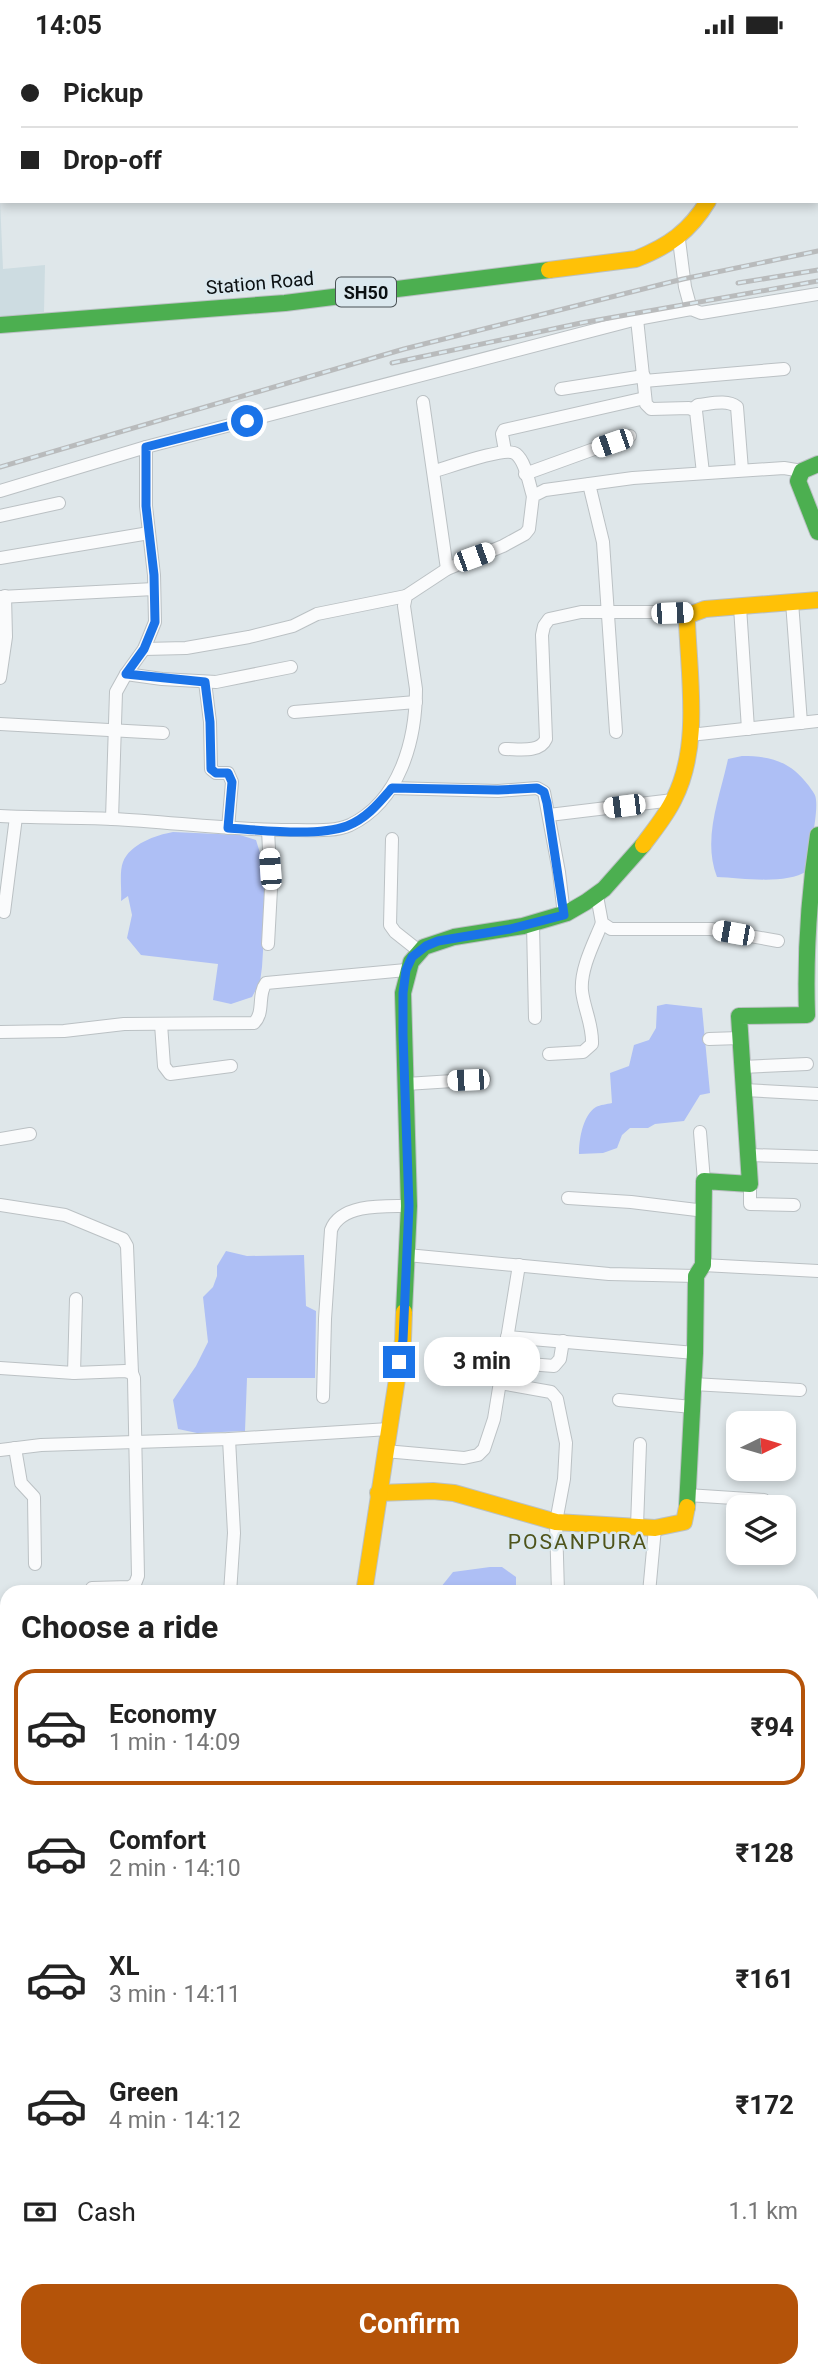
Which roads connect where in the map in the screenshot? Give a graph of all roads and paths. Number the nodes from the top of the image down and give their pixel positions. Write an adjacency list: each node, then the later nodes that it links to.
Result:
1 (707, 203): 2 (main road, Station Road / SH50)
2 (679, 240): 4 (street); 6 (main road, Station Road / SH50)
3 (818, 294): 4 (street)
4 (691, 309): 5 (street)
5 (637, 319): 8 (street); 14 (street)
6 (0, 325)
7 (784, 369): 8 (street)
8 (644, 378): 9 (street); 10 (street)
9 (561, 389)
10 (645, 398): 12 (street); 15 (street)
11 (423, 402): 18 (street)
12 (693, 409): 17 (street); 20 (street)
13 (630, 436): 21 (street)
14 (146, 447): 23 (street); 28 (street)
15 (505, 451): 18 (street); 21 (street)
16 (818, 464): 19 (main road)
17 (742, 470): 19 (street); 20 (street)
18 (435, 471): 30 (street)
19 (802, 471): 27 (main road)
20 (704, 473): 22 (street)
21 (525, 474): 24 (street)
22 (589, 484): 24 (street); 38 (street)
23 (0, 491)
24 (533, 496): 30 (street)
25 (59, 503): 26 (street)
26 (0, 516)
27 (818, 532)
28 (149, 533): 29 (street); 31 (street)
29 (0, 558)
30 (447, 569): 32 (street)
31 (154, 589): 33 (street); 39 (street)
32 (406, 596): 39 (street); 44 (street)
33 (3, 597): 42 (street)
34 (818, 600): 35 (main road)
35 (792, 603): 36 (main road); 47 (street)
36 (740, 607): 37 (main road); 49 (street)
37 (692, 612): 38 (street); 53 (main road)
38 (609, 613): 51 (street); 54 (street)
39 (144, 649): 41 (street)
40 (291, 667): 43 (street)
41 (126, 674): 43 (street); 50 (street)
42 (0, 678)
43 (205, 682): 61 (street)
44 (416, 702): 45 (street); 55 (street)
45 (294, 712)
46 (818, 721): 47 (street)
47 (801, 723): 49 (street)
48 (0, 724): 50 (street)
49 (748, 729): 53 (street)
50 (116, 732): 52 (street); 60 (street)
51 (616, 732)
52 (163, 733)
53 (690, 735): 56 (main road)
54 (505, 750)
55 (392, 788): 57 (street); 62 (street)
56 (673, 800): 57 (street); 65 (main road)
57 (549, 815): 67 (street)
58 (0, 816): 59 (street)
59 (16, 817): 60 (street); 66 (street)
60 (112, 819): 61 (street)
61 (228, 828): 62 (street)
62 (268, 830): 71 (street)
63 (818, 835): 77 (main road)
64 (393, 839): 72 (street)
65 (597, 896): 67 (main road); 68 (street)
66 (4, 912)
67 (564, 915): 69 (main road)
68 (602, 923): 70 (street); 79 (street)
69 (533, 924): 72 (main road); 74 (street)
70 (778, 941)
71 (268, 944)
72 (419, 951): 73 (main road)
73 (406, 970): 75 (street); 84 (main road)
74 (535, 1018)
75 (160, 1024): 76 (street); 81 (street)
76 (0, 1031)
77 (740, 1038): 78 (street); 82 (main road)
78 (709, 1039)
79 (549, 1054)
80 (807, 1064): 82 (street)
81 (232, 1066)
82 (742, 1067): 85 (main road)
83 (484, 1079): 84 (street)
84 (406, 1084): 97 (main road)
85 (744, 1090): 86 (street); 90 (main road)
86 (818, 1094)
87 (700, 1132): 92 (street)
88 (30, 1134): 89 (street)
89 (0, 1139)
90 (749, 1155): 91 (street); 93 (main road)
91 (818, 1157)
92 (704, 1181): 93 (main road); 98 (main road)
93 (750, 1184): 96 (street)
94 (568, 1198): 98 (street)
95 (0, 1205): 110 (street)
96 (794, 1205)
97 (409, 1206): 99 (main road); 114 (street)
98 (705, 1211): 101 (main road)
99 (407, 1255): 100 (street); 117 (main road)
100 (519, 1265): 101 (street); 104 (street)
101 (699, 1271): 102 (street); 106 (main road)
102 (818, 1271)
103 (76, 1299): 109 (street)
104 (507, 1336): 105 (street); 107 (street)
105 (562, 1341): 106 (street); 107 (street)
106 (695, 1353): 112 (main road)
107 (503, 1362): 111 (street)
108 (0, 1368): 109 (street)
109 (74, 1373): 110 (street)
110 (132, 1373): 119 (street)
111 (500, 1383): 123 (street); 127 (street)
112 (693, 1384): 113 (street); 116 (main road)
113 (800, 1390)
114 (323, 1397)
115 (619, 1400): 116 (street)
116 (692, 1407): 125 (main road)
117 (389, 1429): 118 (street); 123 (main road)
118 (229, 1439): 119 (street); 132 (street)
119 (135, 1442): 121 (street); 131 (street)
120 (640, 1444): 128 (street)
121 (15, 1448): 122 (street); 130 (street)
122 (0, 1450)
123 (385, 1451): 124 (main road)
124 (378, 1493): 127 (main road); 133 (main road)
125 (687, 1495): 126 (street); 129 (main road)
126 (726, 1498)
127 (556, 1522): 128 (main road); 134 (street)
128 (637, 1526): 129 (main road)
129 (655, 1528): 135 (street)
130 (35, 1564)
131 (133, 1585)
132 (231, 1585)
133 (365, 1585)
134 (558, 1585)
135 (650, 1585)

